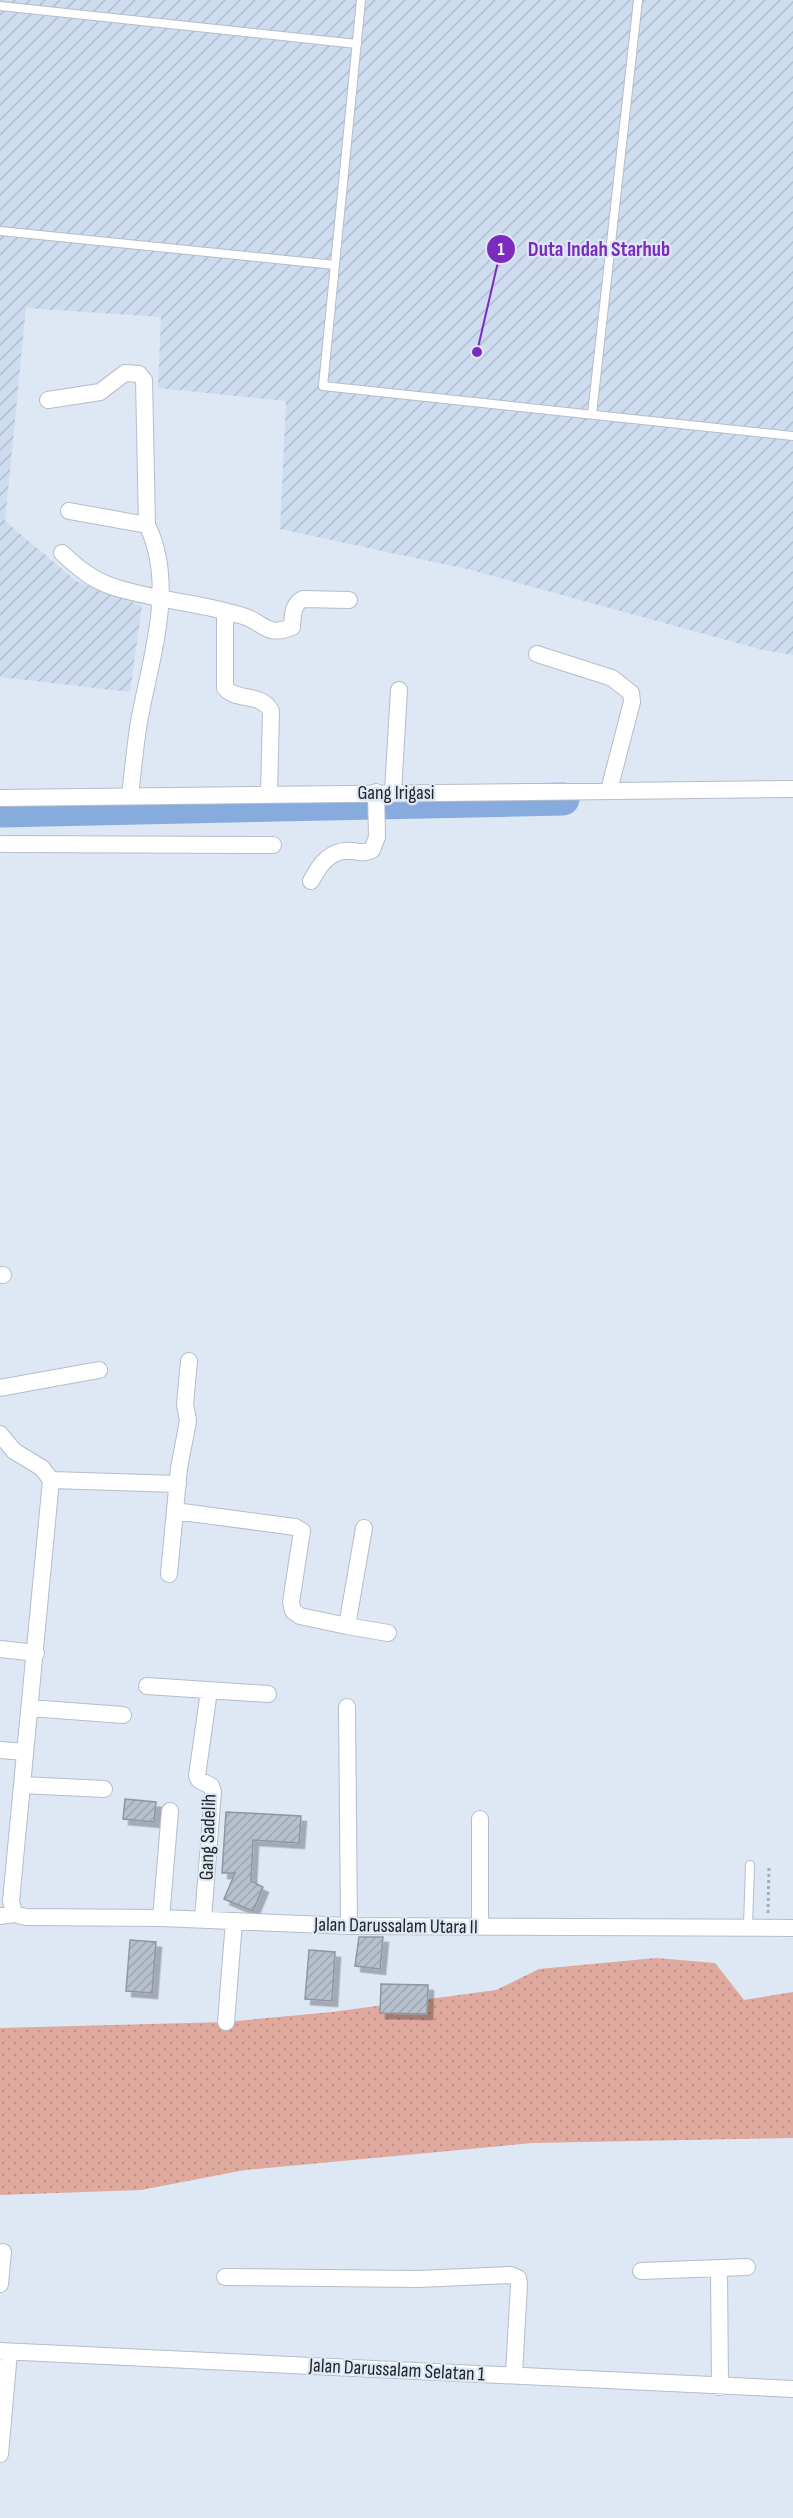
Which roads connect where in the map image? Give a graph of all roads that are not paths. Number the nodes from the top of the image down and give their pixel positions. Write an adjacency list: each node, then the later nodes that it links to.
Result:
1 (361, 0): 4 (lane)
2 (638, 0): 8 (lane)
3 (0, 6): 4 (lane)
4 (357, 44): 6 (lane)
5 (0, 231): 6 (lane)
6 (335, 265): 8 (lane)
7 (48, 400): 11 (street)
8 (592, 414): 9 (lane)
9 (793, 436)
10 (69, 511): 11 (street)
11 (147, 525): 13 (street)
12 (62, 553): 13 (street)
13 (161, 597): 15 (street); 22 (street)
14 (349, 600): 15 (street)
15 (225, 611): 21 (street)
16 (537, 654): 19 (street)
17 (399, 690): 20 (street)
18 (793, 789): 19 (street, Gang Irigasi)
19 (609, 790): 20 (street, Gang Irigasi)
20 (393, 792): 23 (street, Gang Irigasi)
21 (269, 794): 22 (street, Gang Irigasi); 23 (street, Gang Irigasi)
22 (130, 795): 24 (street, Gang Irigasi)
23 (376, 795): 27 (street)
24 (0, 798)
25 (0, 844): 26 (street)
26 (273, 845)
27 (311, 881)
28 (189, 1361): 33 (street)
29 (99, 1370): 30 (street)
30 (0, 1388)
31 (0, 1434): 32 (street)
32 (51, 1480): 33 (street); 40 (street)
33 (178, 1484): 34 (street)
34 (175, 1511): 36 (street); 37 (street)
35 (364, 1528): 37 (street)
36 (170, 1574)
37 (346, 1626): 38 (street)
38 (388, 1633)
39 (0, 1649): 40 (street)
40 (36, 1653): 45 (street)
41 (147, 1686): 42 (street)
42 (209, 1691): 43 (street); 56 (street, Gang Sadelih)
43 (268, 1694)
44 (347, 1707): 58 (street)
45 (30, 1708): 46 (street); 48 (street)
46 (123, 1715)
47 (0, 1750): 48 (street)
48 (25, 1752): 49 (street)
49 (22, 1785): 50 (street); 54 (street)
50 (104, 1790)
51 (170, 1811): 55 (street)
52 (480, 1819): 59 (street)
53 (750, 1865): 60 (lane)
54 (7, 1915): 55 (street, Jalan Darussalam Utara II)
55 (161, 1917): 56 (street, Jalan Darussalam Utara II)
56 (203, 1919): 57 (street, Jalan Darussalam Utara II)
57 (234, 1921): 58 (street, Jalan Darussalam Utara II); 62 (street)
58 (349, 1926): 59 (street, Jalan Darussalam Utara II)
59 (480, 1926): 60 (street, Jalan Darussalam Utara II)
60 (748, 1926): 61 (street, Jalan Darussalam Utara II)
61 (793, 1928)
62 (226, 2022)
63 (3, 2252): 68 (street)
64 (747, 2267): 65 (street)
65 (719, 2269): 66 (street); 71 (street)
66 (641, 2271)
67 (225, 2277): 70 (street)
68 (0, 2284)
69 (5, 2352): 70 (street, Jalan Darussalam Selatan 1); 73 (street)
70 (514, 2374): 71 (street, Jalan Darussalam Selatan 1)
71 (720, 2387): 72 (street, Jalan Darussalam Selatan 1)
72 (793, 2389)
73 (0, 2454)

